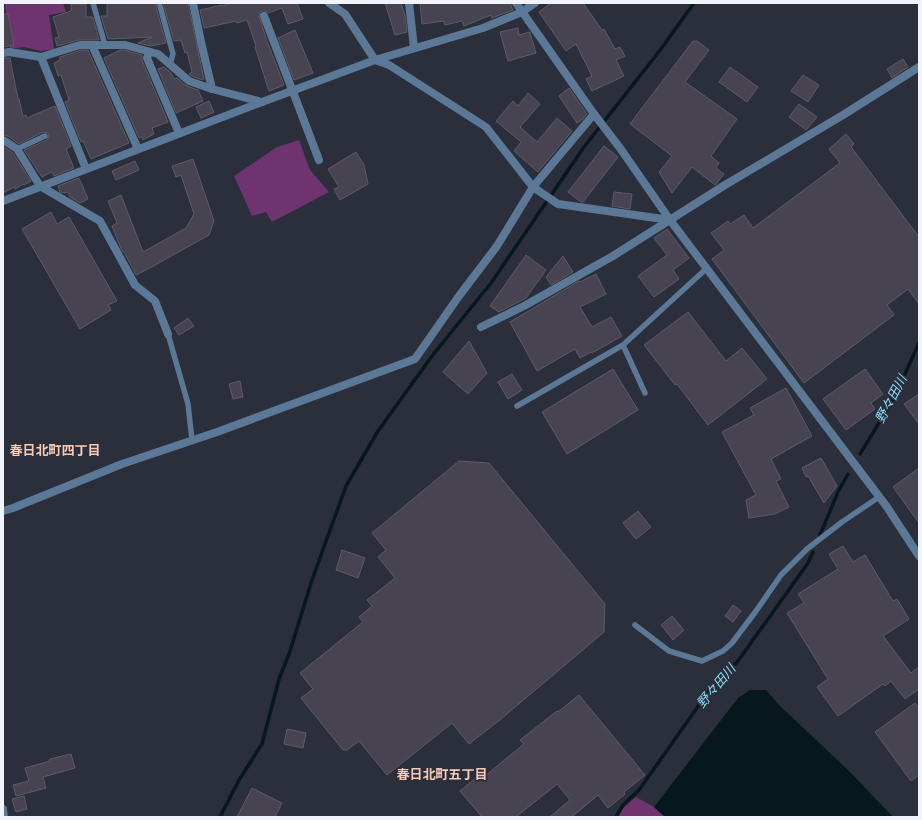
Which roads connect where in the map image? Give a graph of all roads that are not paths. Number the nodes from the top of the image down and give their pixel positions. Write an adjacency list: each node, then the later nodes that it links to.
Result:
1 (93, 3): 11 (lane)
2 (193, 3): 19 (street)
3 (329, 3): 16 (street)
4 (409, 3): 12 (street)
5 (516, 3): 8 (street)
6 (536, 3): 8 (street)
7 (160, 6): 17 (lane)
8 (522, 12): 12 (street); 22 (street)
9 (264, 16): 20 (street)
10 (92, 45): 11 (street); 15 (street); 27 (street)
11 (105, 45): 13 (street)
12 (414, 48): 16 (street)
13 (149, 52): 17 (street); 23 (street)
14 (3, 53): 15 (street)
15 (41, 57): 29 (street)
16 (375, 60): 20 (street); 31 (street)
17 (170, 65): 19 (street)
18 (919, 67): 33 (street)
19 (212, 89): 21 (street)
20 (292, 90): 21 (street); 28 (street)
21 (262, 102): 23 (street)
22 (596, 116): 31 (street); 33 (street)
23 (179, 133): 27 (street)
24 (45, 136): 26 (lane)
25 (3, 141): 26 (street)
26 (17, 149): 30 (street)
27 (138, 149): 29 (street)
28 (319, 160)
29 (86, 169): 30 (street)
30 (40, 186): 32 (street); 36 (street)
31 (536, 189): 33 (street); 40 (street)
32 (3, 201)
33 (670, 220): 34 (street); 35 (street)
34 (707, 268): 37 (lane); 41 (street)
35 (481, 327)
36 (168, 334): 40 (lane)
37 (623, 345): 38 (lane); 39 (lane)
38 (645, 393)
39 (517, 406)
40 (192, 440): 42 (street)
41 (879, 497): 43 (street); 44 (lane)
42 (3, 511)
43 (919, 556)
44 (635, 625)
45 (3, 809): 46 (street)
46 (4, 817)

